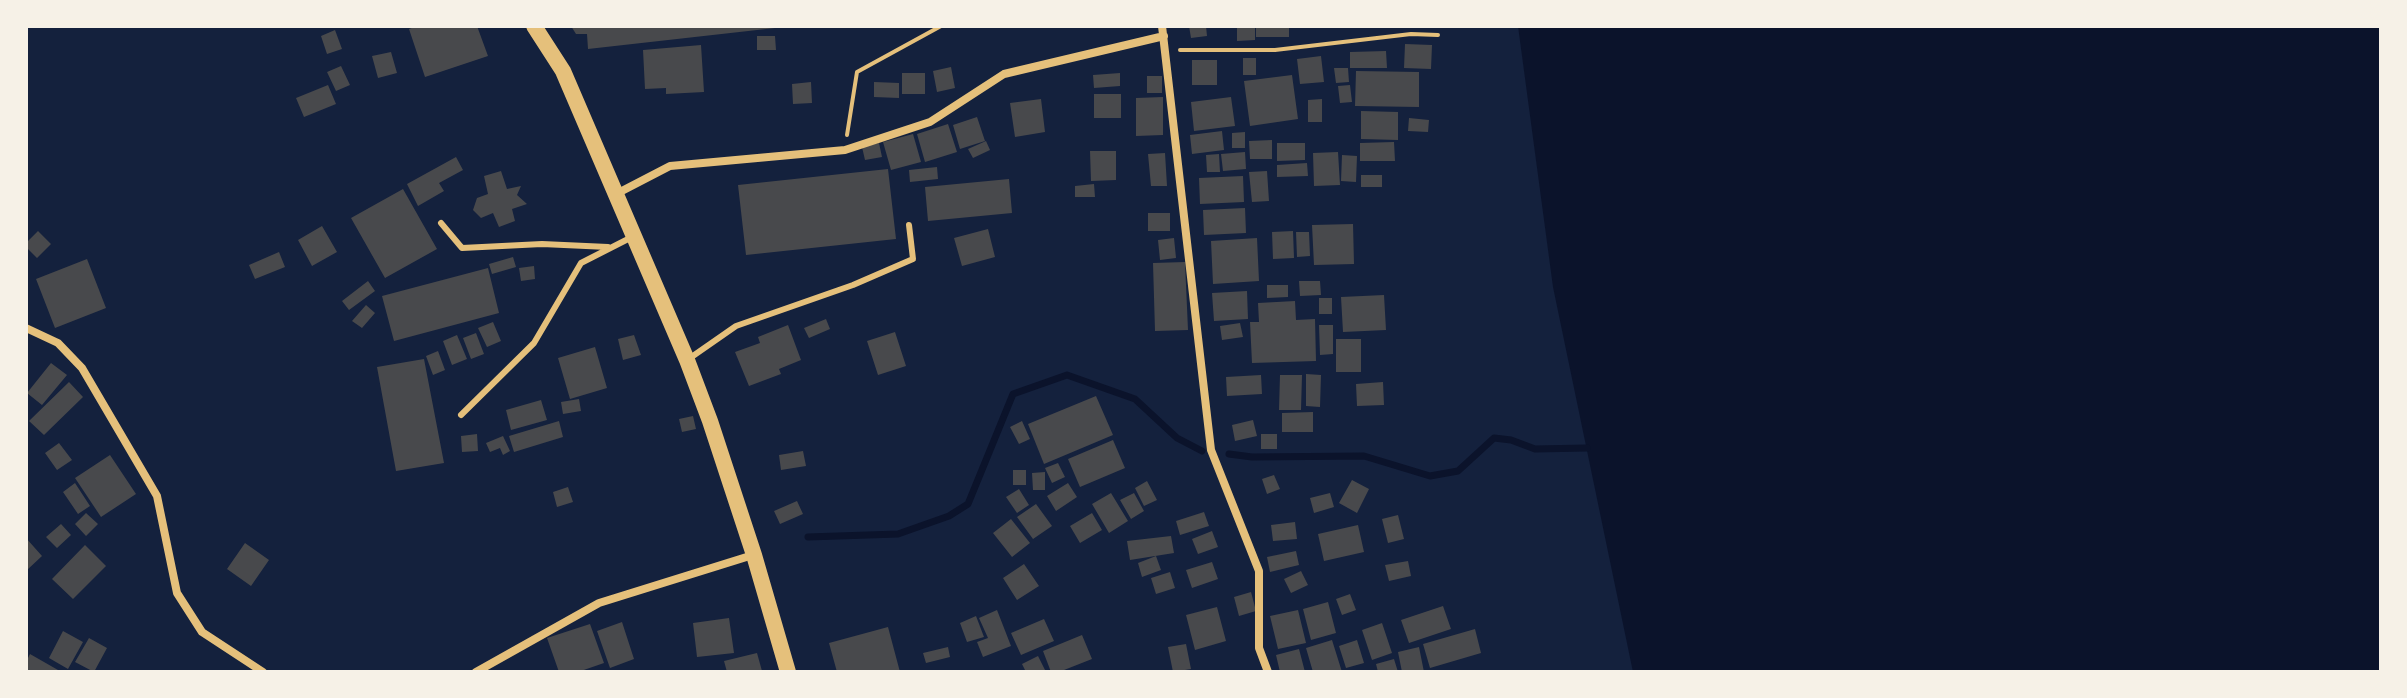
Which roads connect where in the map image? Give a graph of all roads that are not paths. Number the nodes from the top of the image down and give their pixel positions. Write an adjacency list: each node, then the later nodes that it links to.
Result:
1 (534, 26): 4 (main road)
2 (1162, 26): 3 (street)
3 (1164, 36): 4 (street); 16 (street)
4 (616, 194): 7 (main road)
5 (441, 223): 8 (lane)
6 (909, 225): 10 (lane)
7 (634, 236): 8 (lane); 10 (main road)
8 (611, 247): 11 (lane)
9 (26, 328): 13 (street)
10 (687, 360): 12 (main road)
11 (461, 415)
12 (754, 555): 14 (street); 15 (main road)
13 (263, 672)
14 (476, 672)
15 (788, 672)
16 (1268, 672)

